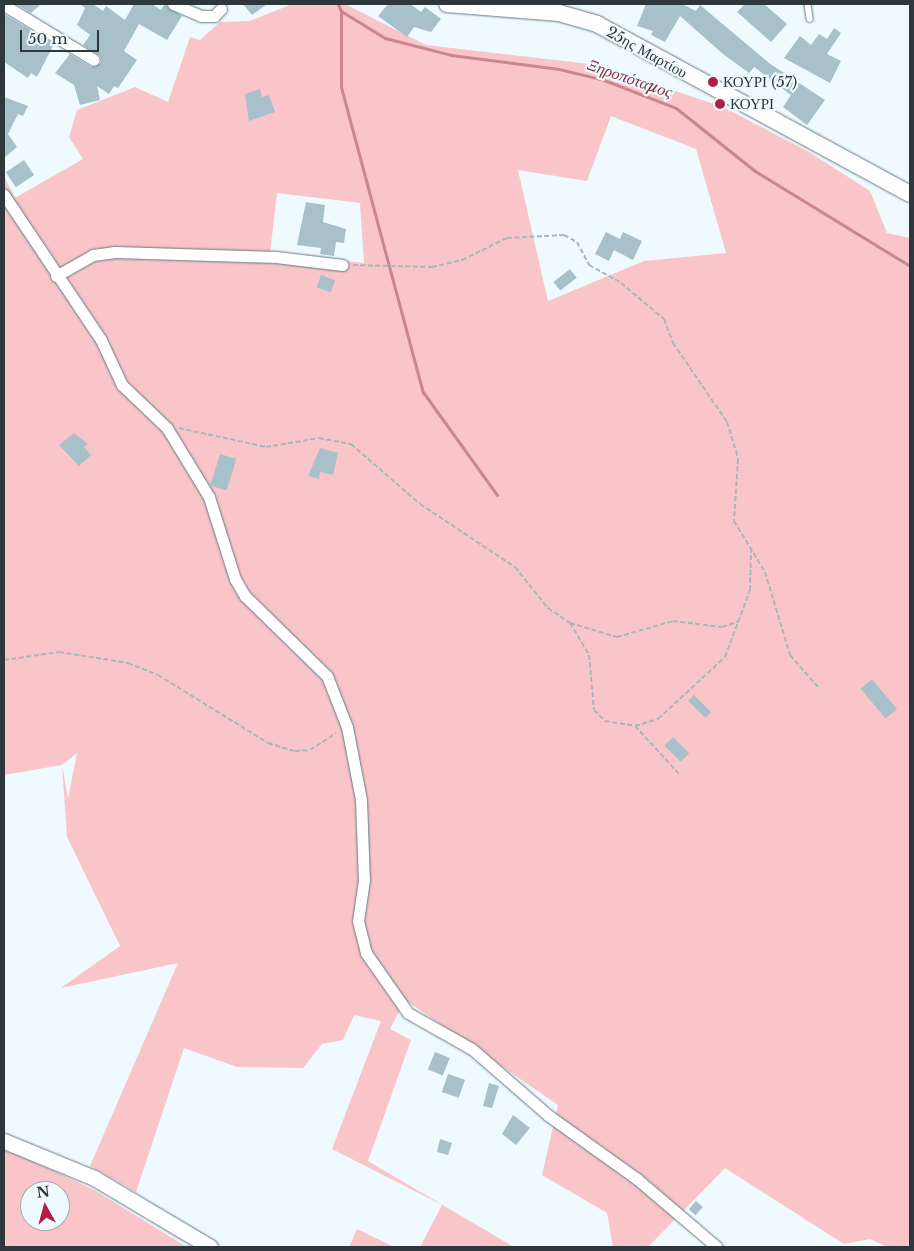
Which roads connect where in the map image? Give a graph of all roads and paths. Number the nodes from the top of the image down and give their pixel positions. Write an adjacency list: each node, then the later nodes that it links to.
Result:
1 (173, 4): 6 (street)
2 (447, 4): 5 (main road, 25ης Μαρτίου)
3 (808, 4): 7 (lane)
4 (4, 5): 8 (street)
5 (541, 8): 9 (main road, 25ης Μαρτίου)
6 (221, 9)
7 (810, 19)
8 (94, 60)
9 (910, 194)
10 (4, 195): 12 (street)
11 (343, 265): 12 (street); 14 (path)
12 (56, 276): 13 (street)
13 (167, 428): 16 (path); 20 (street)
14 (751, 548): 15 (path); 18 (path)
15 (740, 621): 16 (path); 19 (path)
16 (570, 623): 19 (path)
17 (4, 660): 20 (path)
18 (818, 687)
19 (635, 726): 21 (path)
20 (347, 727): 24 (street)
21 (681, 776)
22 (4, 1141): 23 (street)
23 (210, 1247)
24 (717, 1247)

